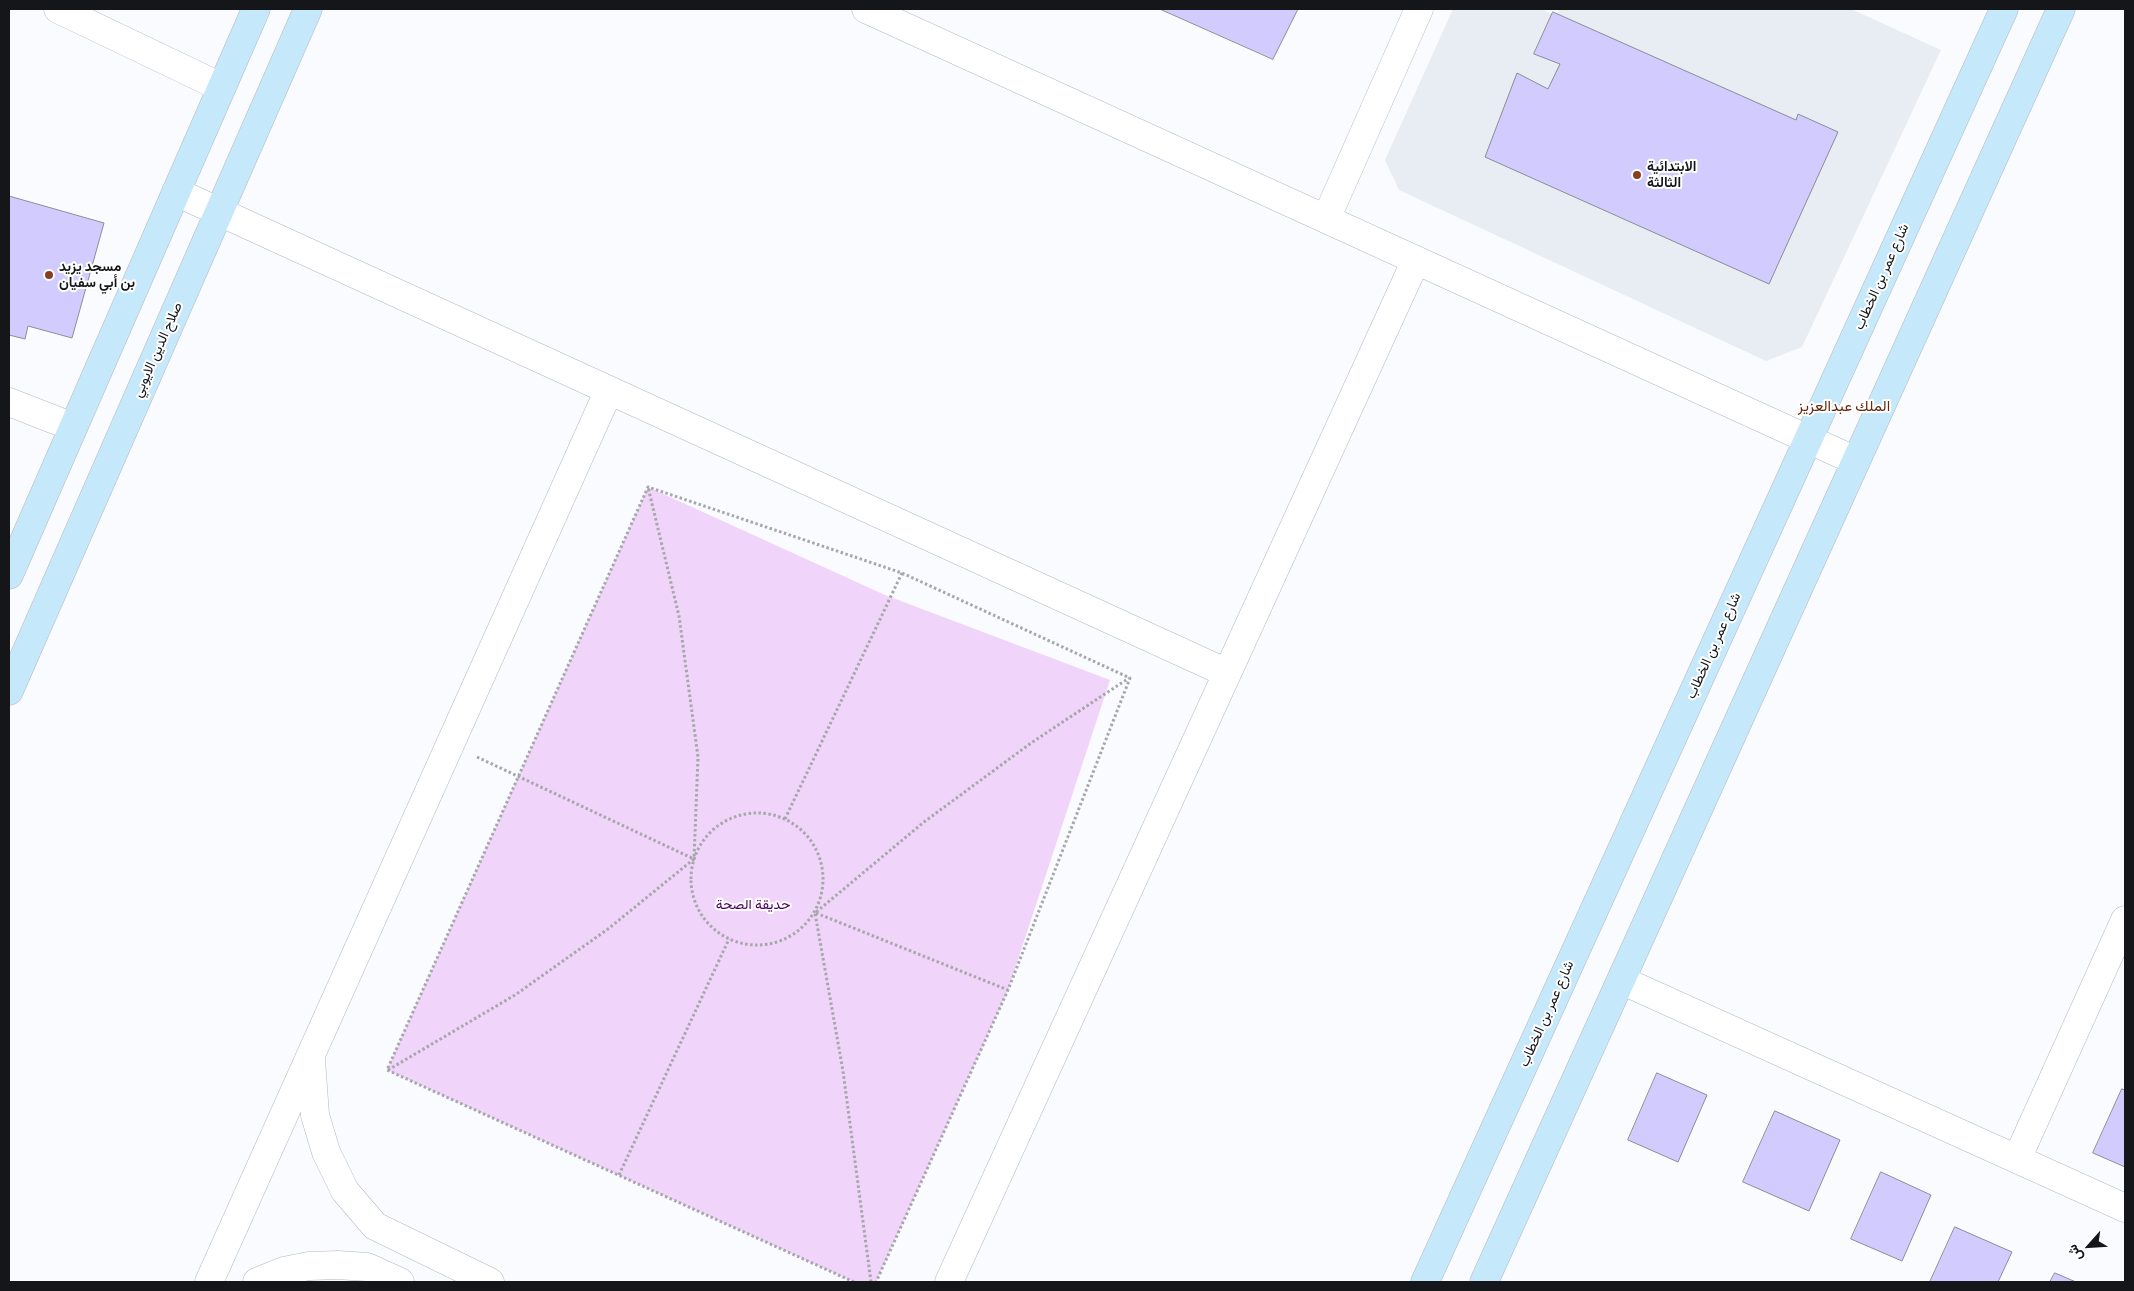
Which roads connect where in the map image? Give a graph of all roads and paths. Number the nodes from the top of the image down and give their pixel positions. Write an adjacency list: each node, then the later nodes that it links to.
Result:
1 (58, 9): 8 (street)
2 (256, 9): 8 (street)
3 (308, 9): 10 (street, صلاح الدين الايوبي)
4 (866, 9): 11 (street)
5 (1418, 9): 11 (street)
6 (2004, 9): 16 (street, شارع عمر بن الخطاب)
7 (2061, 9): 17 (street)
8 (222, 87): 9 (street)
9 (176, 192): 10 (street); 15 (street)
10 (219, 212): 13 (street); 23 (street, صلاح الدين الايوبي)
11 (1326, 219): 12 (street)
12 (1416, 260): 16 (street); 21 (street)
13 (609, 390): 21 (street); 24 (street)
14 (9, 402): 15 (street)
15 (73, 427): 20 (street)
16 (1808, 439): 17 (street); 46 (street, شارع عمر بن الخطاب)
17 (1856, 461): 31 (street)
18 (648, 487): 19 (path); 25 (path); 27 (path)
19 (902, 573): 22 (path); 26 (path)
20 (9, 575)
21 (1227, 673): 45 (street)
22 (1130, 678): 28 (path); 32 (path)
23 (9, 691)
24 (450, 745): 25 (path); 33 (street)
25 (518, 777): 27 (path); 34 (path)
26 (785, 819): 27 (path); 28 (path)
27 (694, 859): 30 (path); 34 (path)
28 (815, 913): 30 (path); 32 (path); 43 (path)
29 (2125, 920): 35 (street)
30 (729, 939): 36 (path)
31 (1621, 980): 35 (street); 47 (street)
32 (1008, 990): 44 (path)
33 (311, 1056): 38 (street); 41 (street)
34 (387, 1070): 36 (path)
35 (2017, 1159): 37 (street)
36 (619, 1175): 42 (path)
37 (2125, 1208)
38 (209, 1282)
39 (257, 1282): 40 (street)
40 (400, 1282)
41 (490, 1282)
42 (854, 1282)
43 (871, 1282)
44 (876, 1282)
45 (949, 1282)
46 (1425, 1282)
47 (1484, 1282)

